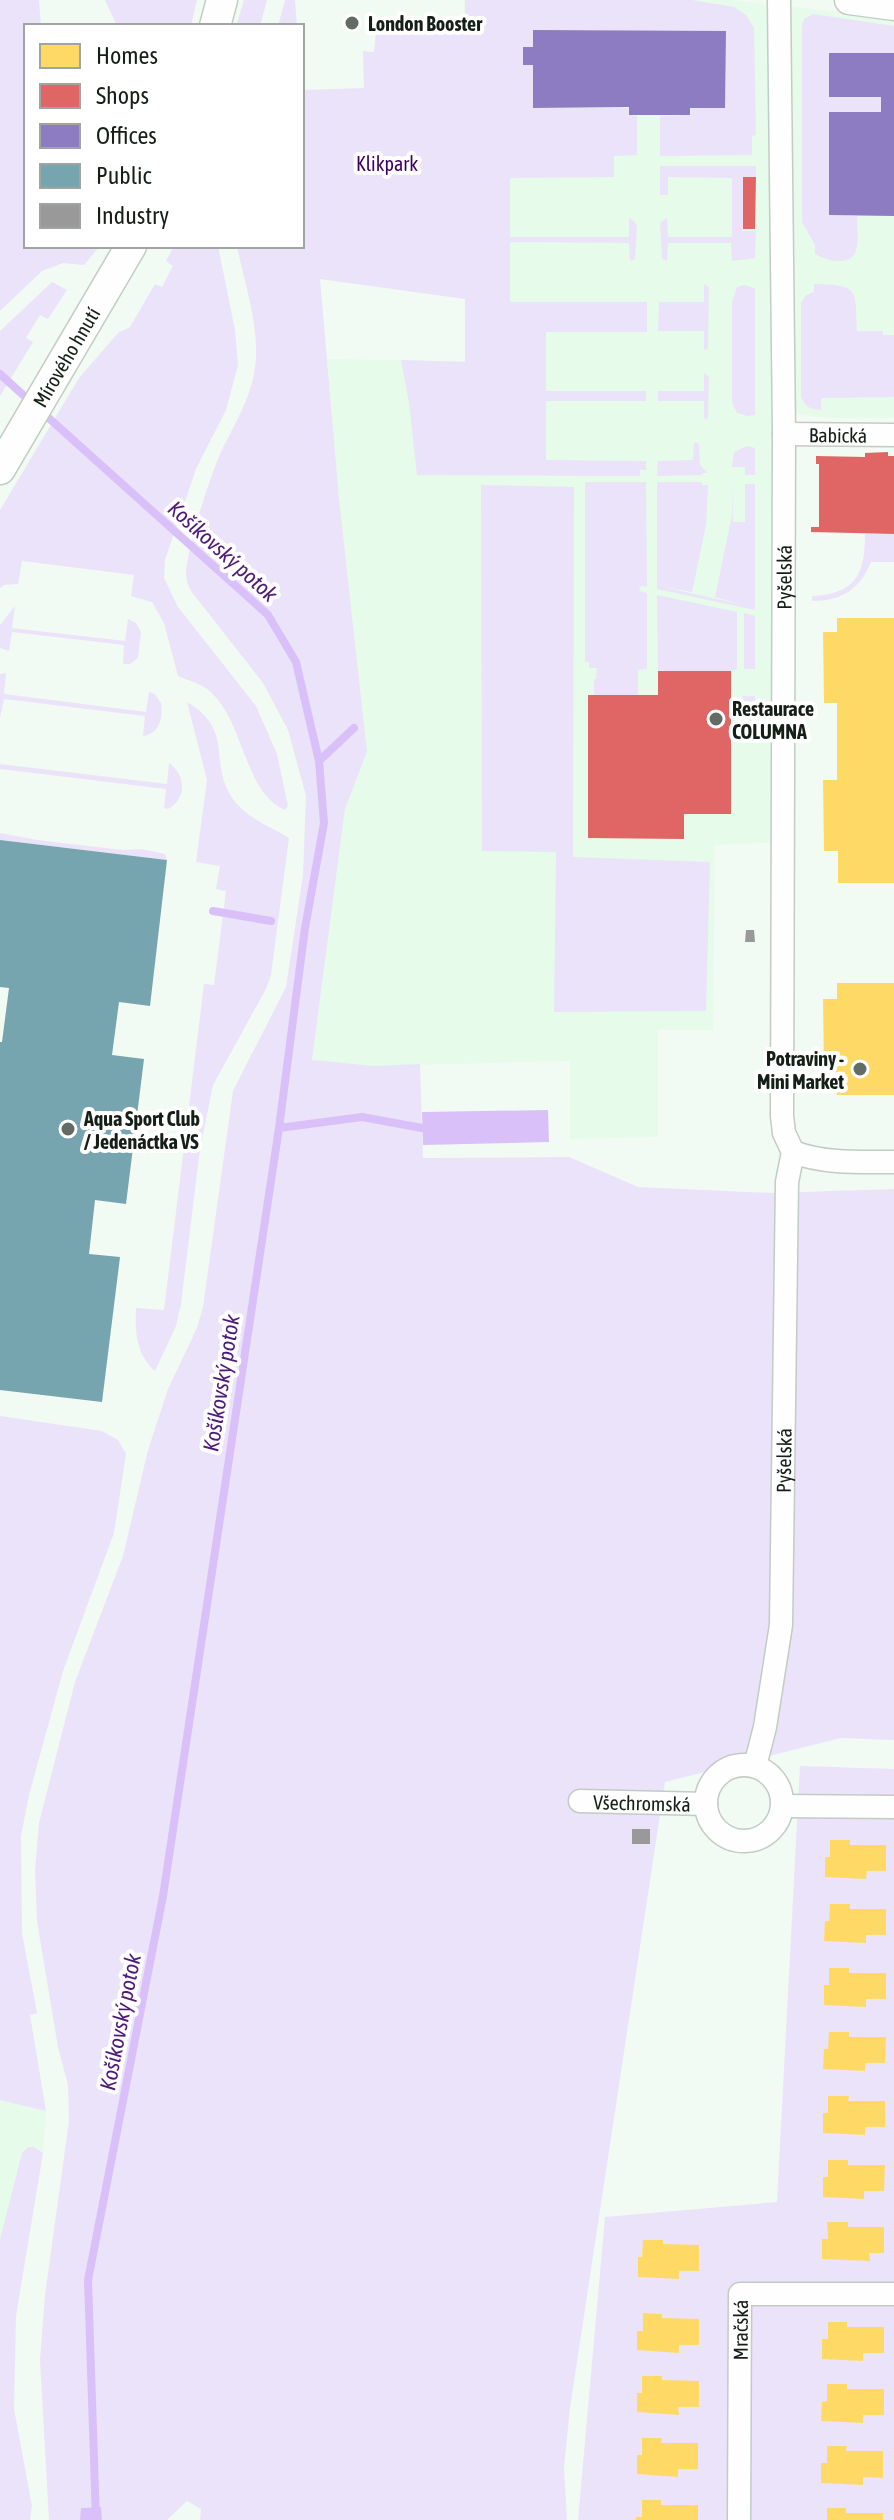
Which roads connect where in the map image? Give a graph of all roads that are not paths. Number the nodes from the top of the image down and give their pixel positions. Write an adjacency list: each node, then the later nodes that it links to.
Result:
1 (222, 0): 5 (main road)
2 (779, 0): 7 (street, Pyšelská)
3 (849, 0): 4 (street)
4 (894, 6)
5 (216, 24)
6 (130, 248): 9 (main road, Mírového hnutí)
7 (784, 434): 8 (street, Babická); 10 (street, Pyšelská)
8 (894, 435)
9 (0, 469)
10 (793, 1152): 11 (street); 12 (street, Pyšelská)
11 (894, 1162)
12 (755, 1766): 14 (street, Všechromská); 15 (street)
13 (580, 1801): 14 (street, Všechromská)
14 (706, 1804): 15 (street, Všechromská)
15 (783, 1806): 16 (street)
16 (894, 1807)
17 (894, 2294): 18 (street, Mračská)
18 (739, 2520)

